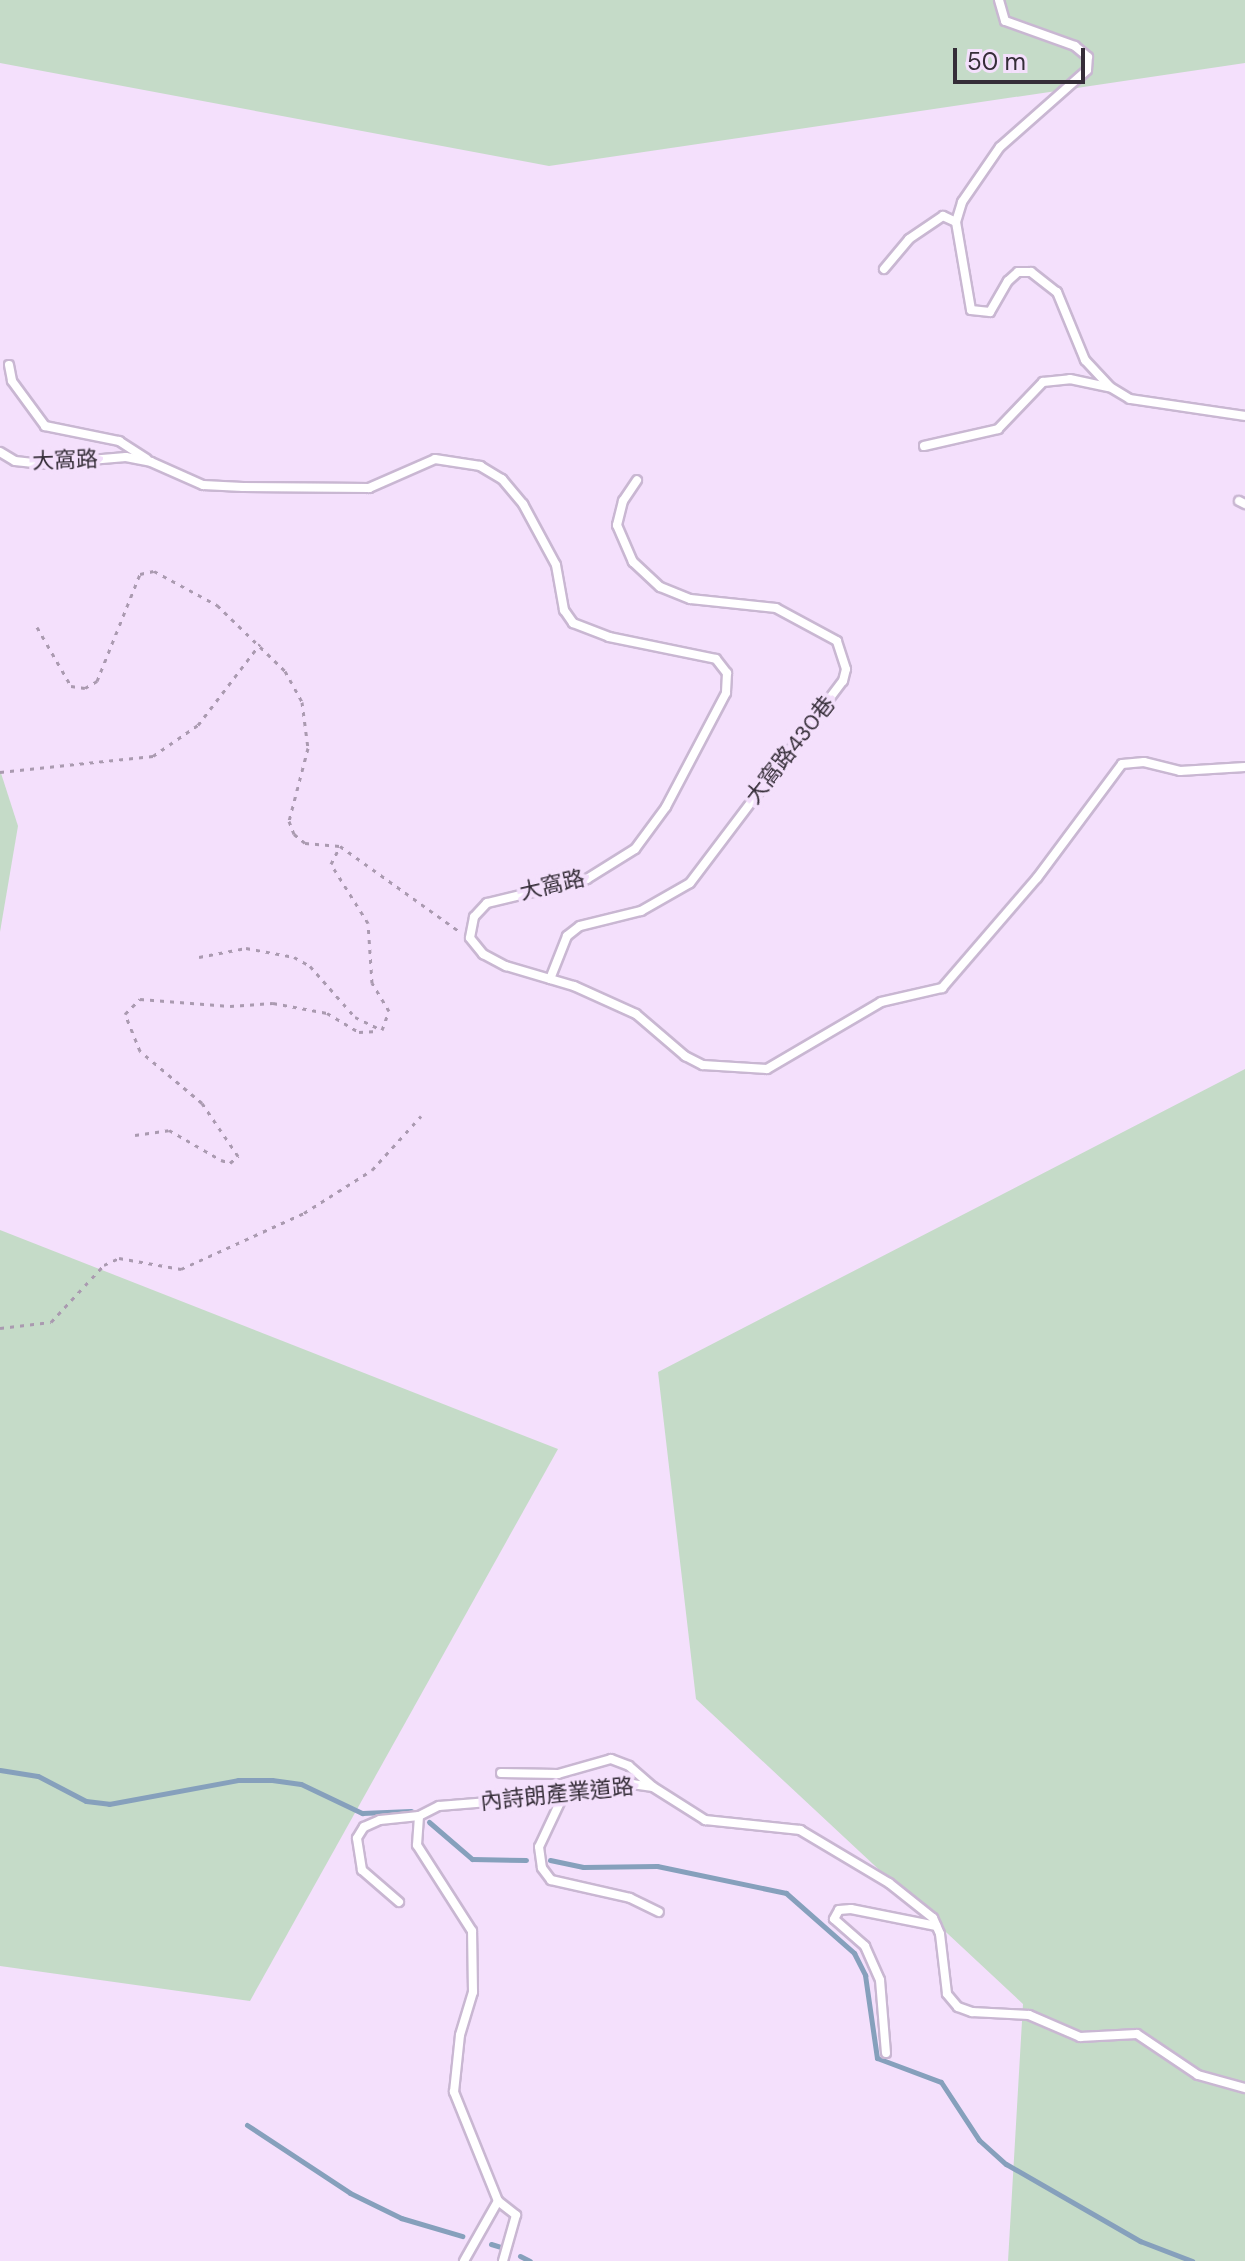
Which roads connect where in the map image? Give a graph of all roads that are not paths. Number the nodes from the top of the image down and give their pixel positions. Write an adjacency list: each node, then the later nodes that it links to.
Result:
1 (999, 0): 2 (lane)
2 (956, 222): 3 (lane); 5 (lane)
3 (884, 269)
4 (9, 365): 9 (lane)
5 (1110, 387): 6 (lane); 7 (lane)
6 (1245, 416)
7 (924, 446)
8 (0, 452): 9 (lane, 大窩路)
9 (151, 462): 12 (lane, 大窩路)
10 (637, 480): 12 (lane, 大窩路430巷)
11 (1245, 767): 12 (lane)
12 (550, 979)
13 (501, 1773): 14 (lane)
14 (653, 1787): 15 (lane, 內詩朗產業道路); 19 (lane, 內詩朗產業道路)
15 (563, 1796): 16 (lane, 內詩朗產業道路); 18 (lane)
16 (417, 1820): 17 (lane, 內詩朗產業道路); 22 (lane)
17 (399, 1902)
18 (659, 1912)
19 (936, 1926): 20 (lane); 21 (lane)
20 (886, 2053)
21 (1245, 2088)
22 (498, 2201): 23 (lane); 24 (lane)
23 (464, 2261)
24 (503, 2261)

